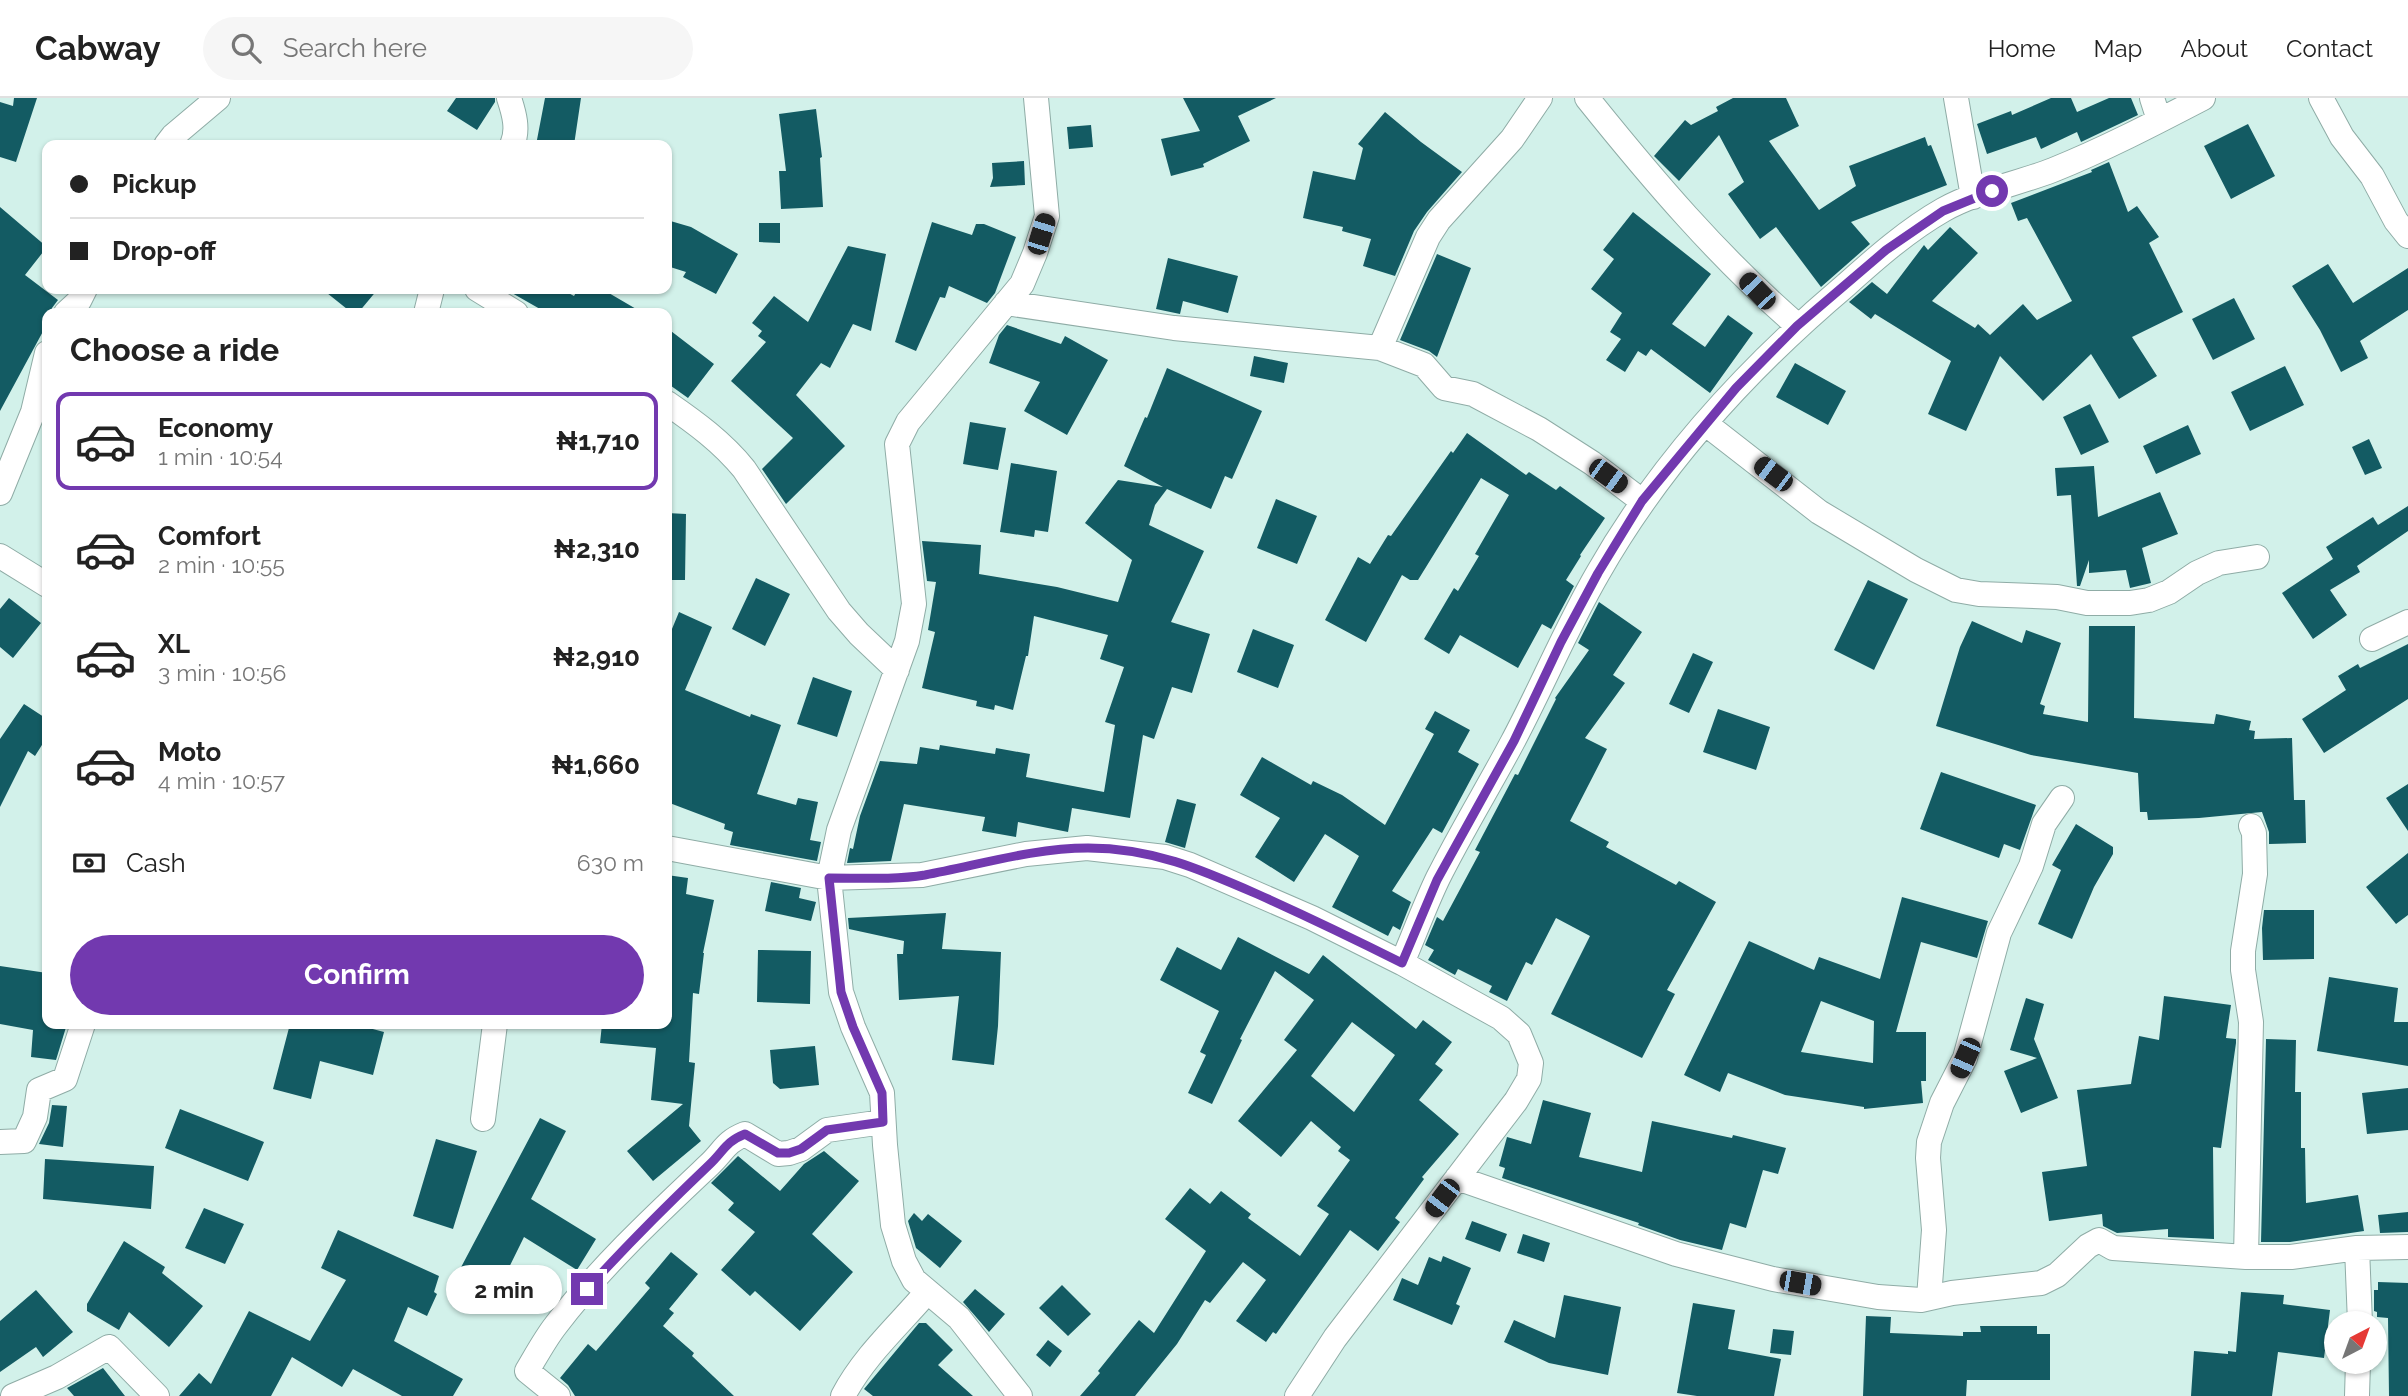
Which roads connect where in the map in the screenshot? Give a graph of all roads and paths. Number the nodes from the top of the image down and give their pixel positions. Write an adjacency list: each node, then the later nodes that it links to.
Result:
1 (218, 98): 10 (street)
2 (509, 98): 11 (street)
3 (1037, 98): 16 (street)
4 (1540, 98): 20 (street)
5 (1587, 98): 19 (street)
6 (1956, 98): 12 (street)
7 (2203, 98): 9 (street)
8 (2321, 98): 13 (street)
9 (2156, 109): 12 (street)
10 (170, 140)
11 (514, 140)
12 (1973, 197): 19 (street)
13 (2408, 236)
14 (82, 294): 17 (street)
15 (485, 294): 18 (street)
16 (1006, 303): 20 (street); 31 (street)
17 (71, 308)
18 (508, 308)
19 (1797, 326): 23 (street)
20 (1380, 348): 25 (street)
21 (42, 374): 24 (street)
22 (672, 407): 31 (street)
23 (1706, 424): 25 (street); 27 (street)
24 (0, 493)
25 (1642, 501): 36 (street)
26 (0, 555): 28 (street)
27 (2257, 557)
28 (42, 582)
29 (2408, 622): 30 (street)
30 (2372, 639)
31 (897, 670): 35 (street)
32 (2062, 798): 47 (street)
33 (2251, 826): 45 (street)
34 (672, 849): 35 (street)
35 (829, 878): 36 (street); 40 (street)
36 (1402, 963): 42 (street)
37 (81, 1029): 41 (street)
38 (494, 1029): 39 (street)
39 (483, 1119)
40 (883, 1122): 46 (street); 52 (street)
41 (0, 1142)
42 (1457, 1178): 47 (street); 55 (street)
43 (2408, 1247): 44 (street)
44 (2357, 1248): 45 (street); 48 (street)
45 (2246, 1257): 47 (street)
46 (927, 1292): 53 (street); 54 (street)
47 (1929, 1298)
48 (2360, 1311)
49 (2358, 1374): 56 (street)
50 (13, 1396): 51 (street)
51 (157, 1396)
52 (558, 1396)
53 (843, 1396)
54 (1020, 1396)
55 (1297, 1396)
56 (2357, 1396)

